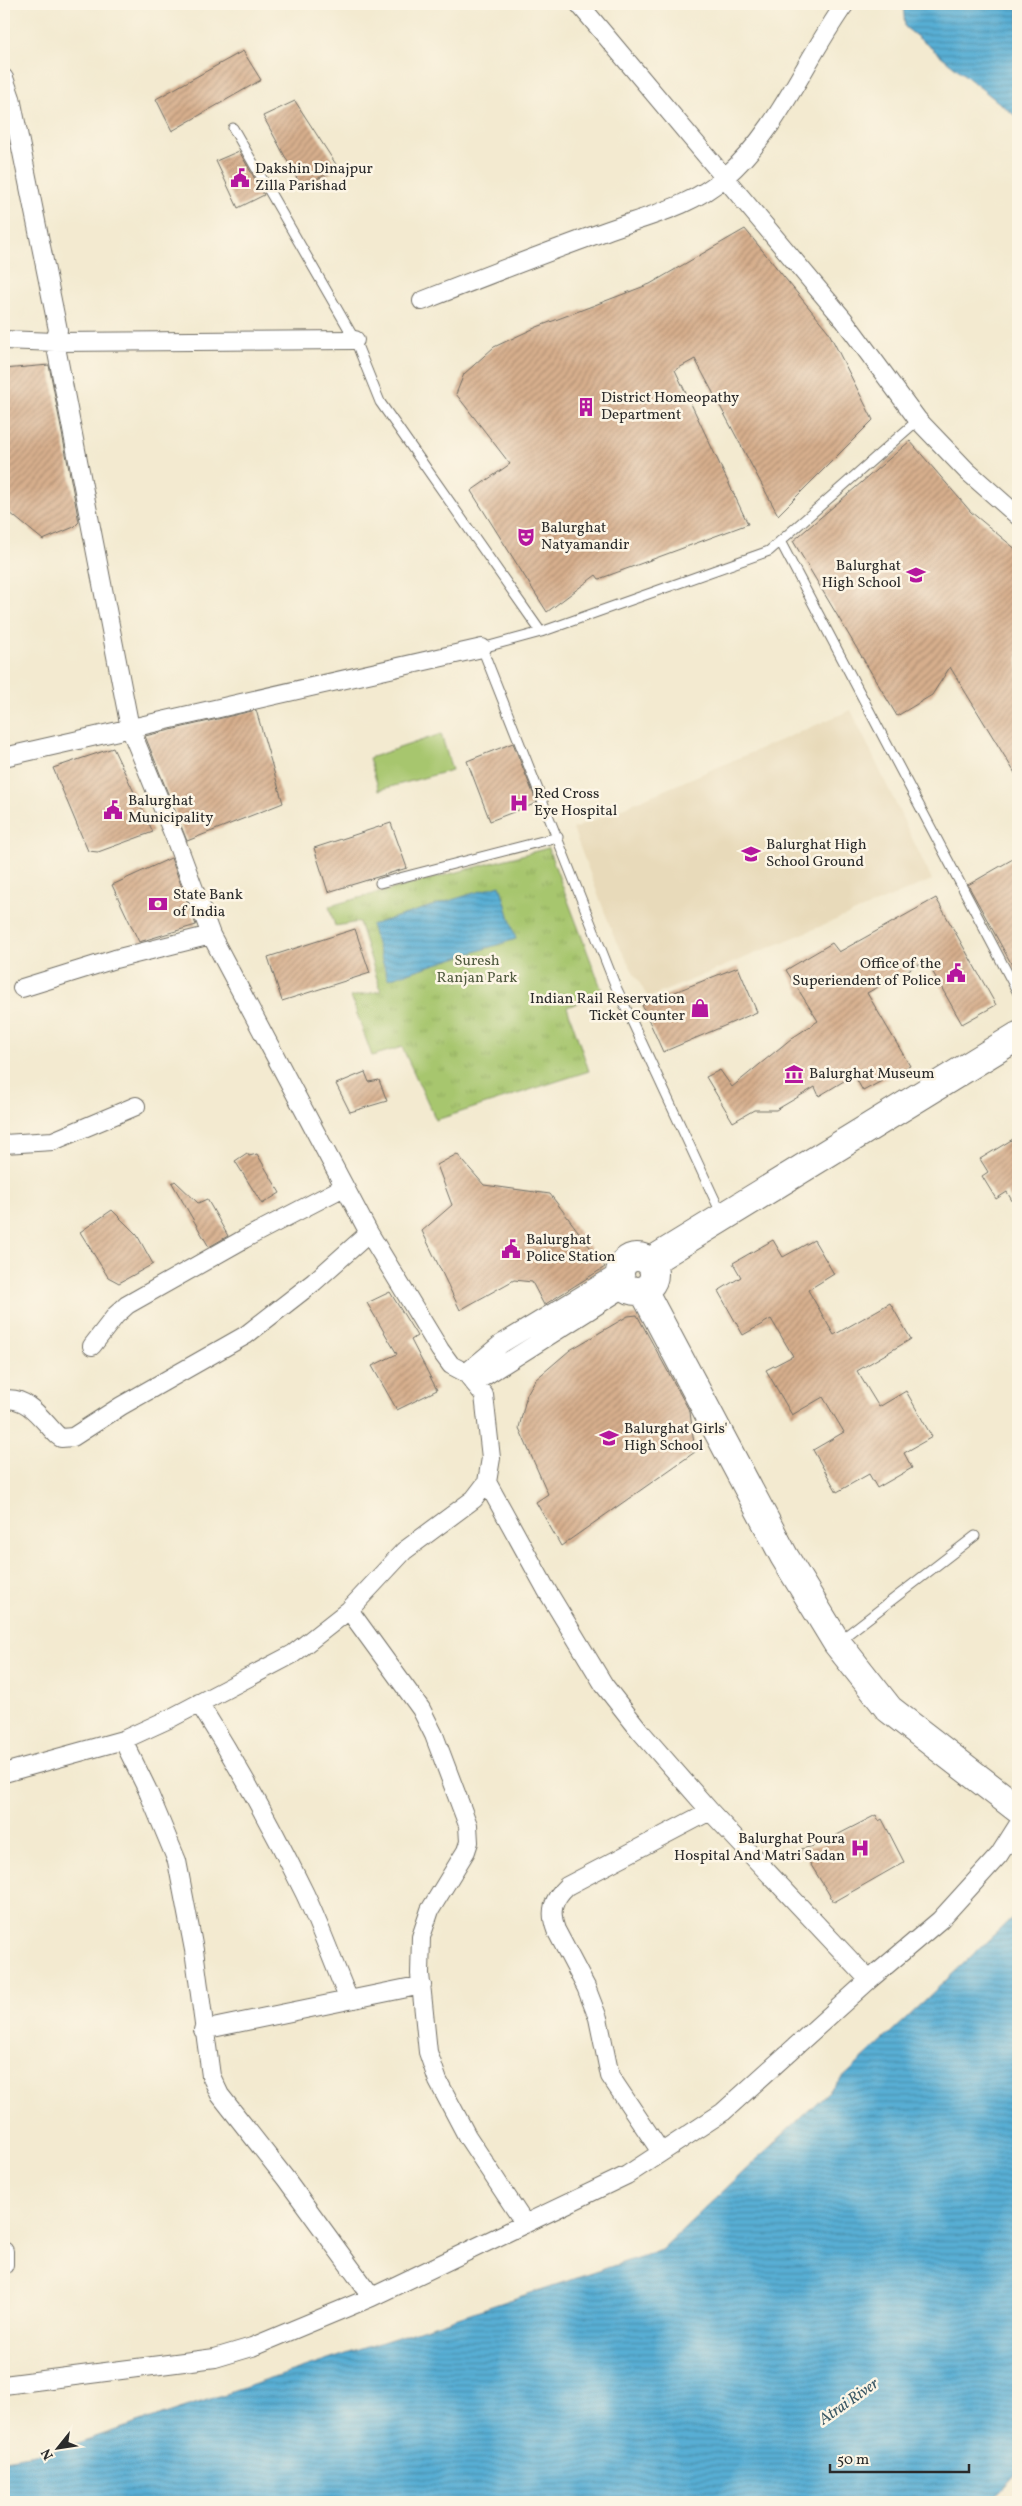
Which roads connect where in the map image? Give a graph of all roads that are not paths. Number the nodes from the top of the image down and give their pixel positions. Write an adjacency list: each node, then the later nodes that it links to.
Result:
1 (579, 4): 5 (street)
2 (845, 4): 5 (street)
3 (4, 78): 9 (street)
4 (233, 128): 8 (lane)
5 (725, 177): 6 (street); 10 (street)
6 (422, 301)
7 (4, 340): 9 (street)
8 (355, 340): 9 (street); 13 (lane)
9 (55, 342): 15 (street)
10 (918, 420): 11 (street); 12 (lane)
11 (1018, 516)
12 (780, 541): 13 (lane); 21 (lane)
13 (542, 632): 14 (lane)
14 (482, 648): 15 (street); 17 (lane)
15 (130, 728): 16 (street); 19 (street)
16 (4, 757)
17 (558, 837): 18 (lane); 26 (lane)
18 (380, 883)
19 (211, 935): 20 (street); 25 (street)
20 (22, 988)
21 (1018, 993)
22 (1018, 1036): 26 (main road)
23 (136, 1106): 24 (street)
24 (4, 1144)
25 (344, 1187): 27 (street); 29 (street)
26 (723, 1218): 28 (main road)
27 (369, 1233): 30 (street); 31 (street)
28 (630, 1283): 30 (street); 35 (main road)
29 (92, 1346)
30 (470, 1378): 32 (street)
31 (4, 1400)
32 (487, 1482): 34 (street); 40 (street)
33 (975, 1536): 35 (lane)
34 (349, 1610): 36 (street); 43 (street)
35 (837, 1643): 39 (main road)
36 (200, 1703): 37 (street); 44 (street)
37 (123, 1740): 38 (street); 45 (street)
38 (4, 1773)
39 (1009, 1803)
40 (710, 1811): 42 (street); 46 (street)
41 (1018, 1826): 42 (street)
42 (869, 1980): 46 (street)
43 (422, 1985): 44 (street); 47 (street)
44 (349, 2000): 45 (street)
45 (203, 2030): 50 (street)
46 (661, 2152): 47 (street)
47 (525, 2224): 50 (street)
48 (4, 2252): 49 (street)
49 (4, 2265)
50 (372, 2297): 51 (street)
51 (4, 2385)

